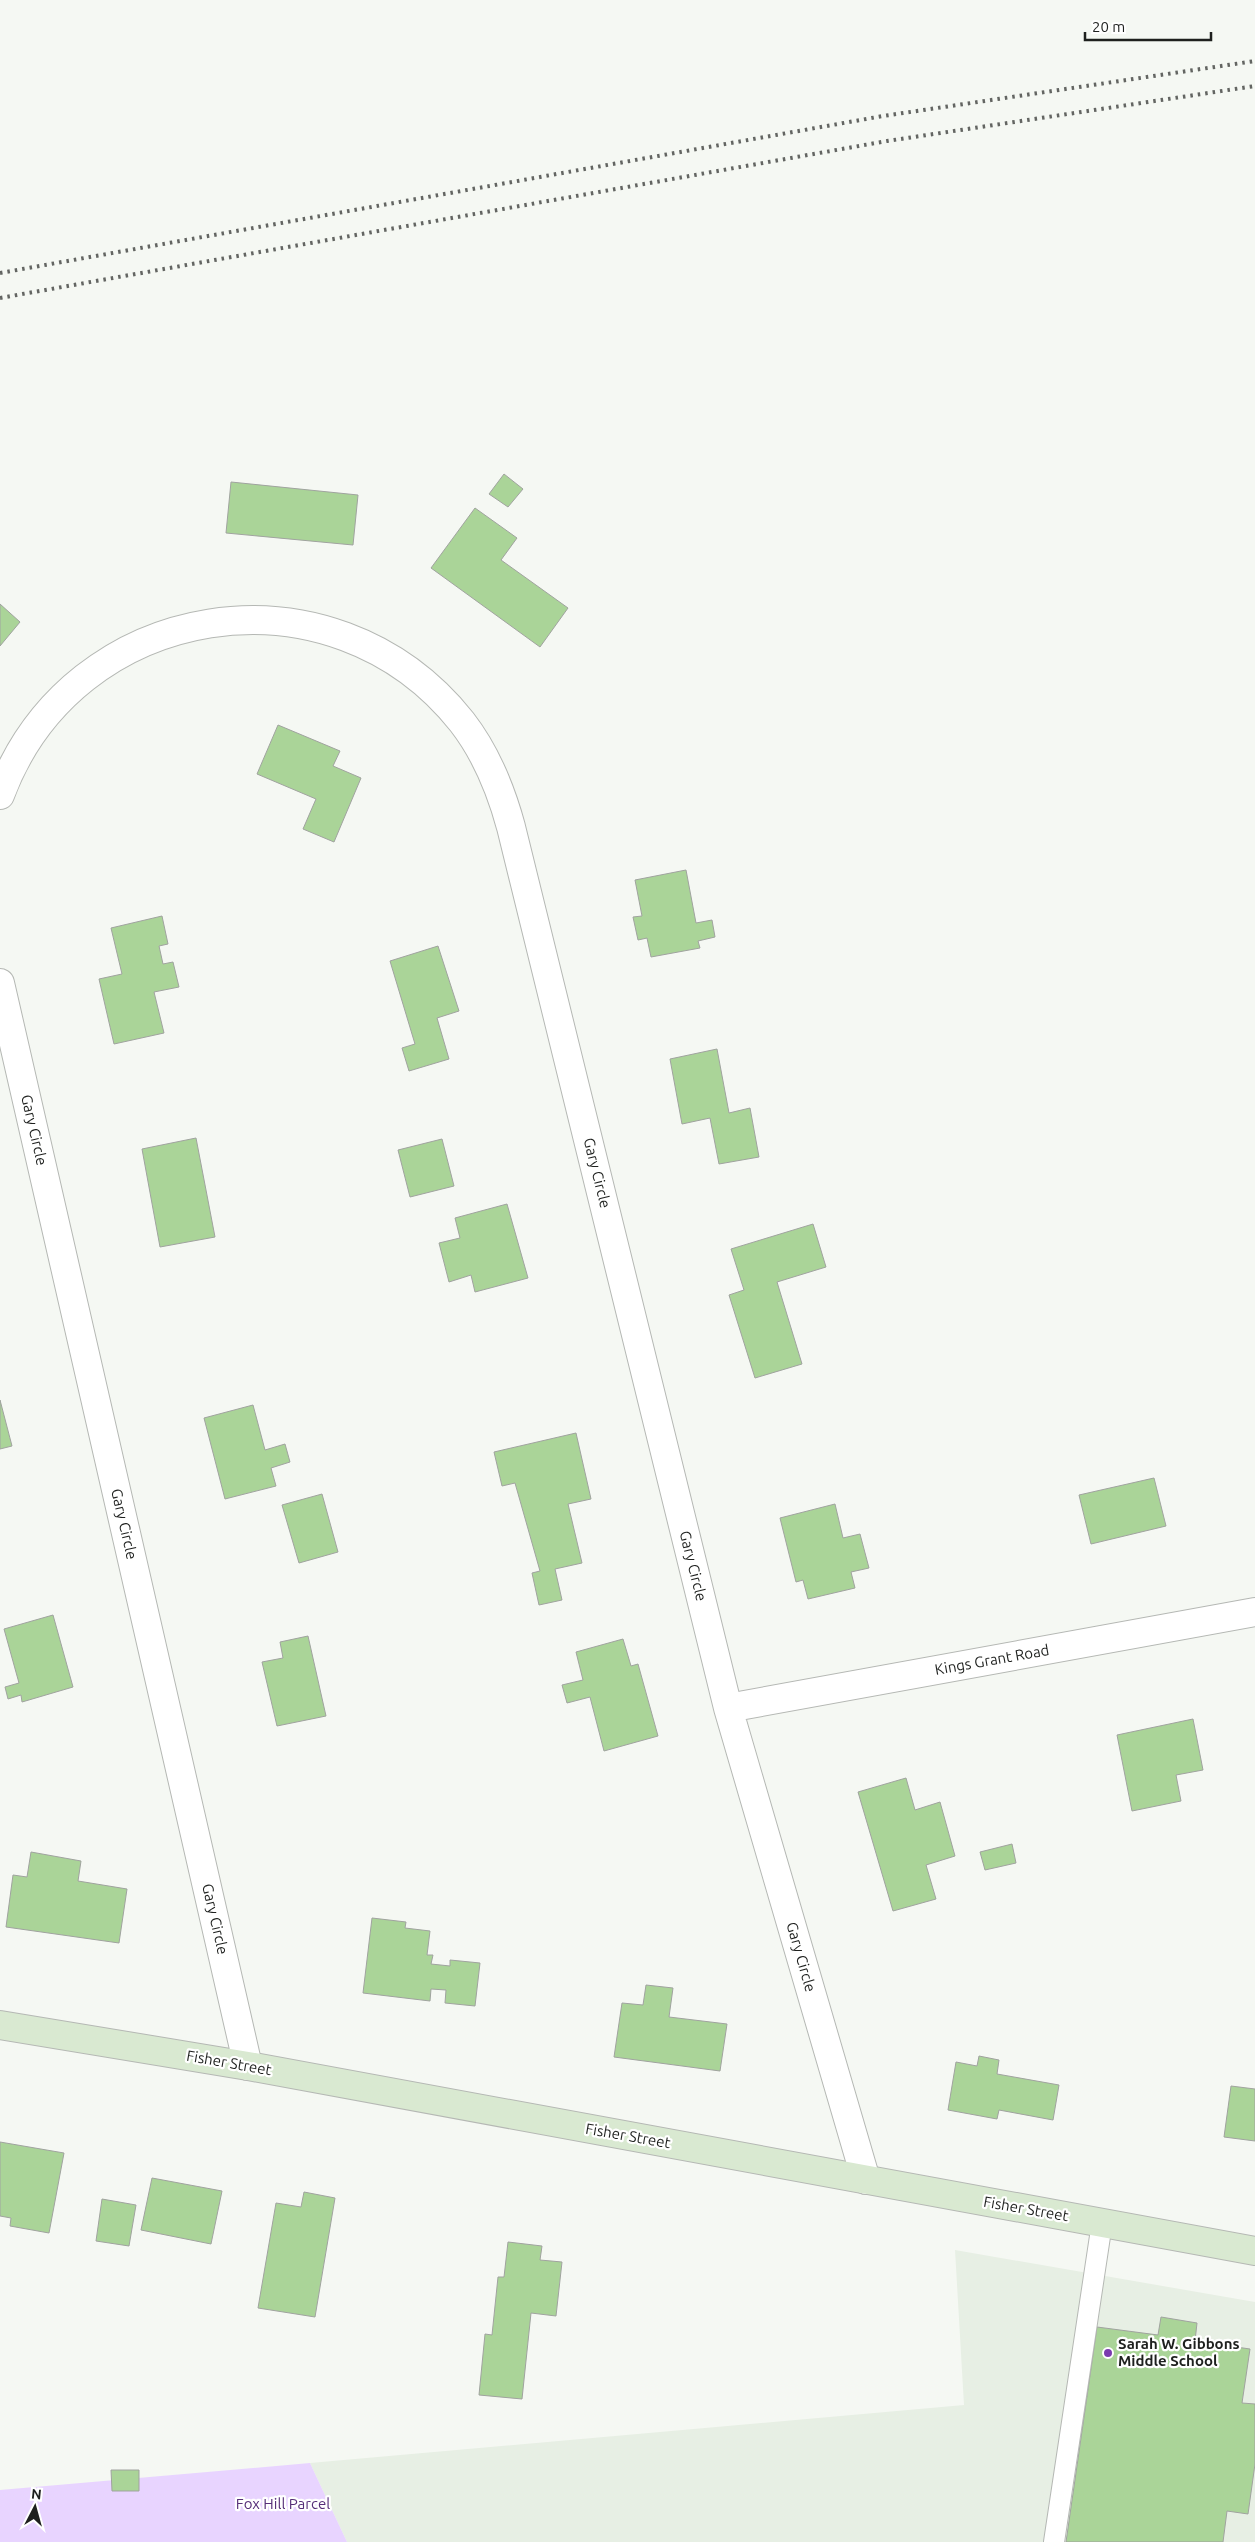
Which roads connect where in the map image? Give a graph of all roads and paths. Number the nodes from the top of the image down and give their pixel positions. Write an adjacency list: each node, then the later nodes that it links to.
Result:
1 (0, 795): 4 (street, Gary Circle)
2 (0, 983): 6 (street, Gary Circle)
3 (1255, 1612): 4 (street, Kings Grant Road)
4 (728, 1708): 7 (street, Gary Circle)
5 (0, 2025): 6 (main road, Fisher Street)
6 (248, 2066): 7 (main road, Fisher Street)
7 (866, 2180): 8 (main road, Fisher Street)
8 (1102, 2223): 9 (main road, Fisher Street); 10 (lane)
9 (1255, 2251)
10 (1054, 2542)

